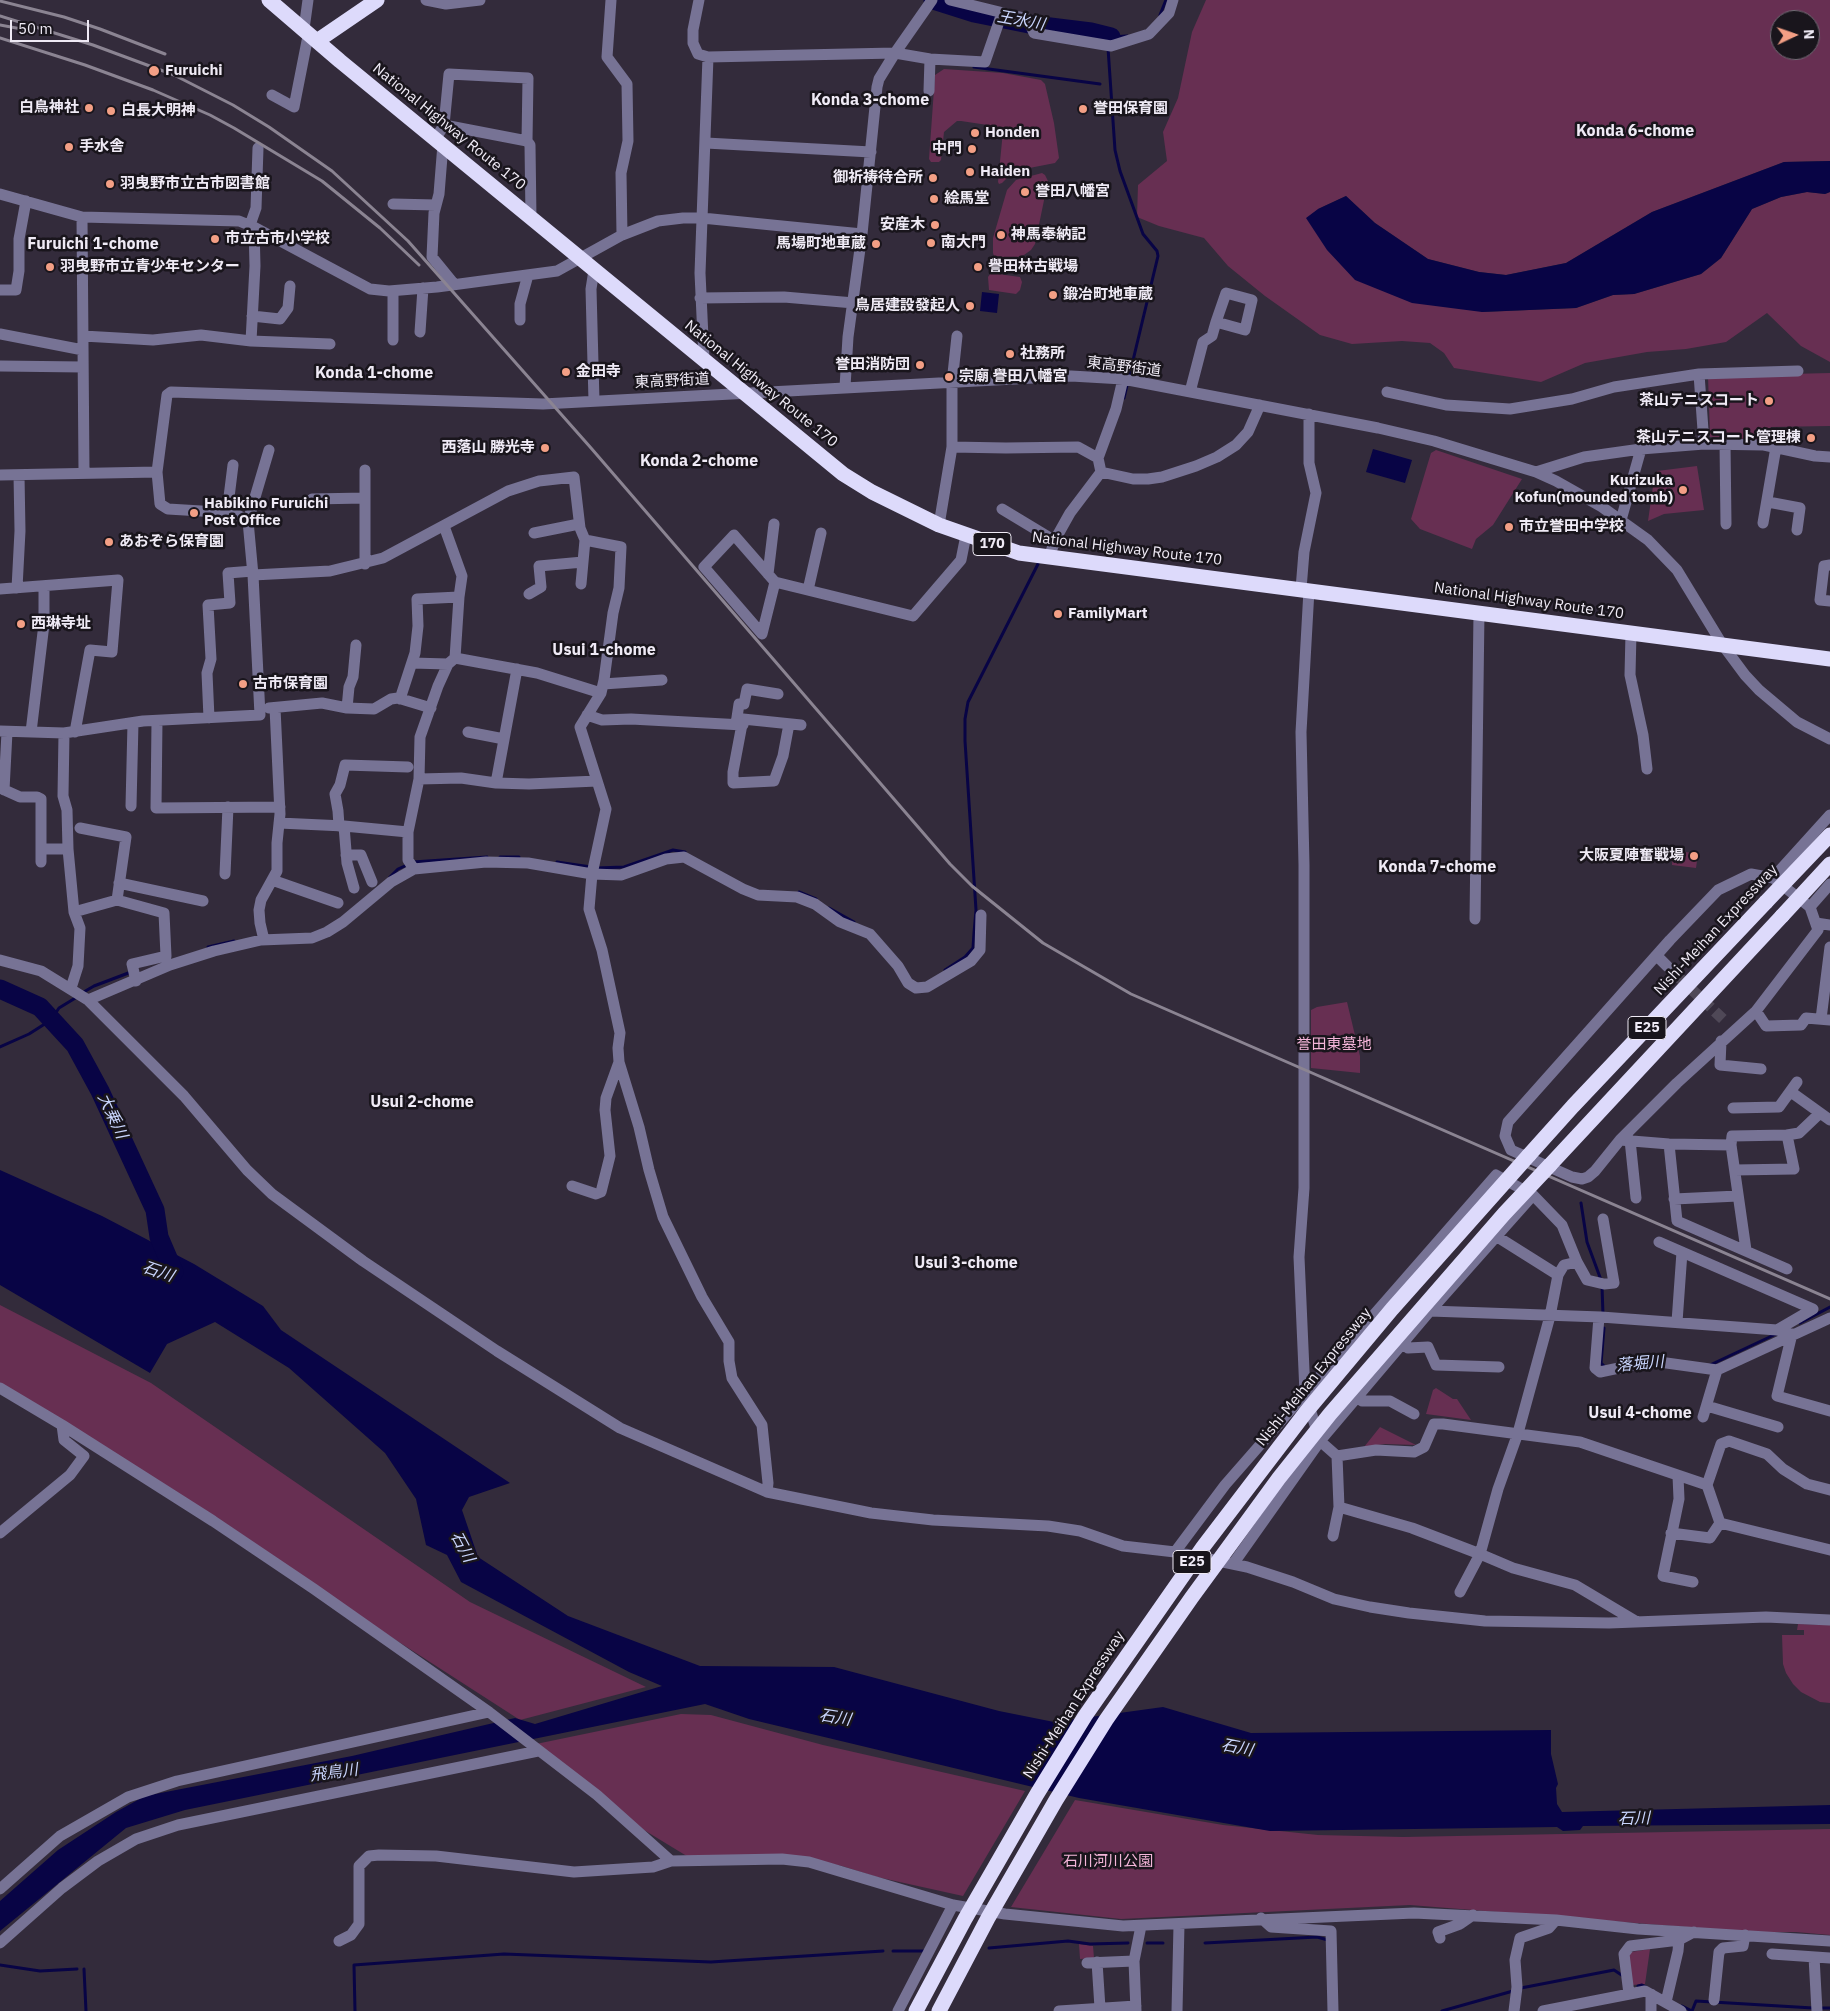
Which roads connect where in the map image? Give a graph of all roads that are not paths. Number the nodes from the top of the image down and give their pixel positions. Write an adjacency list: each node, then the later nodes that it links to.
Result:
1 (270, 0): 12 (highway, National Highway Route 170 / 170)
2 (308, 0): 12 (street)
3 (377, 0): 12 (highway)
4 (426, 0): 5 (street)
5 (480, 0)
6 (611, 0): 33 (street)
7 (699, 0): 14 (street)
8 (950, 0): 11 (street)
9 (1173, 0): 11 (street)
10 (932, 1): 13 (street)
11 (1000, 17): 15 (street)
12 (311, 35): 17 (street); 19 (highway, National Highway Route 170 / 170)
13 (895, 53): 14 (street); 15 (street); 23 (street)
14 (708, 57): 21 (street)
15 (930, 59): 16 (street)
16 (929, 91)
17 (272, 95)
18 (444, 125): 19 (street); 20 (street); 20 (street)
19 (439, 141): 27 (street); 29 (highway, National Highway Route 170 / 170)
20 (527, 141): 29 (street)
21 (706, 143): 23 (street); 30 (street)
22 (258, 148): 31 (street)
23 (871, 152): 32 (street)
24 (0, 194): 25 (street)
25 (26, 201): 28 (street); 40 (street)
26 (393, 204): 27 (street)
27 (436, 205): 37 (street)
28 (82, 217): 31 (street); 49 (street)
29 (531, 218): 34 (highway, National Highway Route 170 / 170)
30 (702, 218): 32 (street); 33 (street); 42 (street)
31 (252, 226): 41 (street); 44 (street)
32 (862, 234): 43 (street)
33 (622, 235): 34 (street)
34 (580, 259): 35 (highway, National Highway Route 170 / 170); 36 (street)
35 (594, 270): 55 (highway, National Highway Route 170 / 170); 66 (street)
36 (528, 275): 37 (street); 45 (street)
37 (454, 284): 39 (street)
38 (290, 286): 44 (street)
39 (422, 288): 41 (street); 47 (street)
40 (0, 290)
41 (393, 291): 51 (street)
42 (700, 298): 43 (street); 55 (street)
43 (854, 303): 62 (street)
44 (252, 316): 52 (street)
45 (520, 320)
46 (1216, 322): 64 (street)
47 (420, 332)
48 (0, 334): 54 (street)
49 (83, 336): 52 (street); 54 (street)
50 (957, 336): 61 (street)
51 (393, 340)
52 (251, 342): 53 (street)
53 (330, 344)
54 (83, 350): 57 (street)
55 (704, 360): 63 (highway, National Highway Route 170 / 170)
56 (0, 366): 57 (street)
57 (83, 367): 79 (street)
58 (1798, 371): 59 (street)
59 (1699, 374): 65 (street); 70 (street)
60 (1127, 380): 61 (street, 東高野街道); 64 (street, 東高野街道); 76 (street)
61 (952, 382): 62 (street, 東高野街道); 71 (street)
62 (845, 387): 63 (street, 東高野街道)
63 (743, 392): 66 (street, 東高野街道); 96 (highway, National Highway Route 170 / 170)
64 (1190, 392): 67 (street, 東高野街道)
65 (1387, 392)
66 (594, 401): 80 (street, 東高野街道)
67 (1260, 405): 68 (street, 東高野街道); 81 (street)
68 (1309, 414): 82 (street, 東高野街道); 114 (street)
69 (1724, 443): 70 (street); 72 (street); 95 (street)
70 (1704, 444): 73 (street)
71 (952, 447): 76 (street); 96 (street)
72 (1776, 447): 75 (street); 87 (street)
73 (1641, 449): 82 (street); 90 (street)
74 (269, 450): 91 (street)
75 (1830, 457)
76 (1098, 458): 81 (street)
77 (233, 465): 89 (street)
78 (364, 470): 85 (street)
79 (84, 472): 80 (street); 84 (street)
80 (157, 472): 89 (street)
81 (1101, 472): 103 (street)
82 (1536, 472): 90 (street, 東高野街道)
83 (0, 475): 84 (street)
84 (19, 475): 112 (street)
85 (365, 498): 86 (street); 106 (street)
86 (312, 499)
87 (1768, 502): 92 (street); 98 (street)
88 (1002, 509): 103 (street)
89 (227, 513): 91 (street)
90 (1621, 520): 121 (street, 東高野街道)
91 (248, 522): 108 (street)
92 (1763, 523)
93 (579, 524): 97 (street); 99 (street); 102 (street)
94 (774, 524): 109 (street)
95 (1726, 524)
96 (939, 525): 101 (highway, National Highway Route 170 / 170)
97 (444, 526): 106 (street); 117 (street)
98 (1797, 530)
99 (534, 533)
100 (821, 533): 115 (street)
101 (966, 535): 104 (highway, National Highway Route 170 / 170); 115 (street)
102 (584, 540): 105 (street); 128 (street)
103 (1055, 541): 104 (street)
104 (1049, 557): 114 (highway, National Highway Route 170 / 170)
105 (582, 562): 110 (street); 116 (street)
106 (365, 564): 108 (street)
107 (1830, 565): 118 (street)
108 (253, 573): 134 (street); 136 (street)
109 (771, 578): 109 (street); 115 (street)
110 (581, 584)
111 (44, 586): 112 (street); 143 (street); 144 (street)
112 (17, 588): 113 (street)
113 (0, 589)
114 (1305, 589): 119 (highway, National Highway Route 170 / 170); 231 (street)
115 (808, 590)
116 (530, 594)
117 (459, 597): 124 (street); 125 (street)
118 (1830, 601)
119 (1479, 612): 120 (highway, National Highway Route 170 / 170); 183 (street)
120 (1631, 633): 121 (highway, National Highway Route 170 / 170); 149 (street)
121 (1722, 644): 123 (highway, National Highway Route 170 / 170); 146 (street, 東高野街道)
122 (356, 646): 132 (street)
123 (1830, 659)
124 (451, 661): 125 (street); 126 (street); 133 (street)
125 (412, 663): 130 (street)
126 (517, 670): 128 (street); 147 (street)
127 (662, 680): 128 (street)
128 (602, 688): 135 (street)
129 (778, 694): 139 (street)
130 (400, 699): 132 (street); 133 (street)
131 (275, 708): 132 (street); 134 (street); 156 (street)
132 (346, 708)
133 (430, 708): 150 (street)
134 (260, 709): 136 (street)
135 (587, 715): 139 (street); 151 (street)
136 (209, 718): 137 (street)
137 (157, 721): 138 (street); 155 (street)
138 (133, 723): 144 (street); 154 (street)
139 (739, 724): 140 (street); 140 (street)
140 (789, 724): 141 (street)
141 (801, 725)
142 (3, 732): 143 (street); 153 (street)
143 (31, 732): 144 (street)
144 (69, 732): 163 (street)
145 (468, 732): 147 (street)
146 (1830, 738)
147 (504, 739): 152 (street)
148 (408, 766): 159 (street)
149 (1647, 768)
150 (419, 779): 152 (street); 161 (street)
151 (597, 781): 152 (street); 170 (street)
152 (496, 782)
153 (2, 789): 164 (street)
154 (131, 806)
155 (228, 806): 156 (street); 169 (street)
156 (280, 807): 158 (street)
157 (1830, 816): 171 (street)
158 (279, 823): 159 (street); 172 (street)
159 (342, 826): 161 (street); 165 (street)
160 (80, 828): 174 (street)
161 (408, 832): 168 (street)
162 (1830, 835): 287 (highway, Nishi-Meihan Expressway / E25, bridge)
163 (68, 848): 164 (street); 181 (street)
164 (41, 849): 166 (street)
165 (346, 855): 173 (street); 176 (street)
166 (41, 862)
167 (1830, 864): 288 (highway, E25, bridge)
168 (414, 869): 170 (street); 186 (street)
169 (225, 874)
170 (592, 874): 182 (street); 199 (street)
171 (1773, 878): 180 (street); 188 (street)
172 (272, 880): 179 (street); 186 (street)
173 (372, 882)
174 (119, 883): 177 (street); 178 (street)
175 (1830, 884): 180 (street)
176 (354, 888)
177 (117, 900): 181 (street); 191 (street)
178 (204, 901)
179 (338, 904)
180 (1810, 907): 184 (street)
181 (74, 912): 192 (street)
182 (981, 915)
183 (1475, 919)
184 (1816, 923): 185 (street); 194 (street)
185 (1830, 925)
186 (264, 940): 191 (street)
187 (1830, 947): 195 (street)
188 (1657, 956): 190 (street); 204 (street)
189 (0, 960): 192 (street)
190 (1667, 966)
191 (136, 981): 193 (street)
192 (71, 988): 193 (street)
193 (88, 1000): 243 (street)
194 (1756, 1011): 195 (street); 197 (street)
195 (1824, 1017)
196 (1725, 1021): 197 (street)
197 (1734, 1030): 198 (street)
198 (1721, 1041): 200 (street); 204 (street)
199 (618, 1062): 208 (street); 243 (street)
200 (1760, 1069)
201 (1733, 1108): 202 (street)
202 (1825, 1117): 203 (street)
203 (1787, 1135): 206 (street); 207 (street)
204 (1625, 1140): 205 (street); 211 (street)
205 (1669, 1144): 206 (street); 212 (street)
206 (1731, 1145): 207 (street)
207 (1735, 1170): 210 (street)
208 (572, 1186)
209 (1533, 1195): 214 (street); 218 (street); 231 (street)
210 (1738, 1196): 212 (street); 216 (street)
211 (1636, 1198)
212 (1674, 1199): 216 (street)
213 (1603, 1219): 218 (street)
214 (1496, 1236): 220 (street); 221 (street)
215 (1660, 1242): 217 (street)
216 (1746, 1250): 219 (street)
217 (1682, 1252): 225 (street); 226 (street)
218 (1577, 1262): 220 (street)
219 (1787, 1269)
220 (1558, 1275): 222 (street)
221 (1430, 1312): 222 (street); 227 (street)
222 (1550, 1316): 223 (street); 237 (street)
223 (1602, 1317): 225 (street); 229 (street)
224 (1830, 1318): 226 (street)
225 (1677, 1322): 226 (street)
226 (1784, 1332): 229 (street); 233 (street)
227 (1403, 1344): 228 (street); 232 (street)
228 (1499, 1367)
229 (1717, 1370): 236 (street)
230 (0, 1388): 235 (street)
231 (1305, 1393): 238 (street); 250 (street)
232 (1357, 1397): 234 (street); 238 (street)
233 (1830, 1410)
234 (1414, 1414)
235 (62, 1425): 247 (street); 257 (street)
236 (1778, 1427)
237 (1518, 1434): 239 (street); 240 (street); 251 (street)
238 (1320, 1441): 239 (street); 252 (street)
239 (1337, 1456): 244 (street)
240 (1678, 1476): 241 (street); 246 (street)
241 (1707, 1485): 242 (street); 245 (street)
242 (1830, 1490)
243 (767, 1492): 250 (street)
244 (1339, 1507): 248 (street); 251 (street)
245 (1720, 1523): 246 (street); 249 (street)
246 (1671, 1533): 253 (street)
247 (0, 1534)
248 (1333, 1536)
249 (1830, 1550)
250 (1175, 1552): 252 (street)
251 (1480, 1554): 254 (street); 256 (street)
252 (1233, 1564): 256 (street)
253 (1693, 1582)
254 (1460, 1592)
255 (1830, 1620): 256 (street)
256 (1637, 1622)
257 (489, 1712): 258 (street); 260 (street)
258 (538, 1751): 259 (street); 273 (street)
259 (671, 1861): 261 (street); 271 (street)
260 (0, 1889)
261 (953, 1905): 266 (street); 286 (street)
262 (1474, 1915): 263 (street); 264 (street); 269 (street)
263 (1261, 1918): 265 (street); 291 (street)
264 (1556, 1920): 267 (street); 292 (street)
265 (1179, 1925): 266 (street); 290 (street)
266 (1141, 1926): 277 (street)
267 (1694, 1932): 268 (street); 270 (street)
268 (1745, 1935): 272 (street); 281 (street)
269 (1440, 1938)
270 (1679, 1940): 278 (street); 282 (street)
271 (339, 1941)
272 (1830, 1941)
273 (0, 1943)
274 (1772, 1954): 275 (street)
275 (1814, 1957): 276 (street); 297 (street)
276 (1830, 1958)
277 (1134, 1961): 283 (street); 284 (street)
278 (1629, 1994): 279 (street); 280 (street)
279 (1651, 1994): 282 (street); 295 (street)
280 (1604, 1999): 285 (street); 294 (street)
281 (1714, 2000)
282 (1666, 2002): 296 (street)
283 (1100, 2008): 284 (street); 289 (street)
284 (1136, 2008)
285 (1558, 2009): 293 (street)
286 (898, 2011)
287 (916, 2011)
288 (939, 2011)
289 (1059, 2011)
290 (1177, 2011)
291 (1334, 2011)
292 (1514, 2011)
293 (1543, 2011)
294 (1604, 2011)
295 (1651, 2011)
296 (1681, 2011)
297 (1817, 2011)

